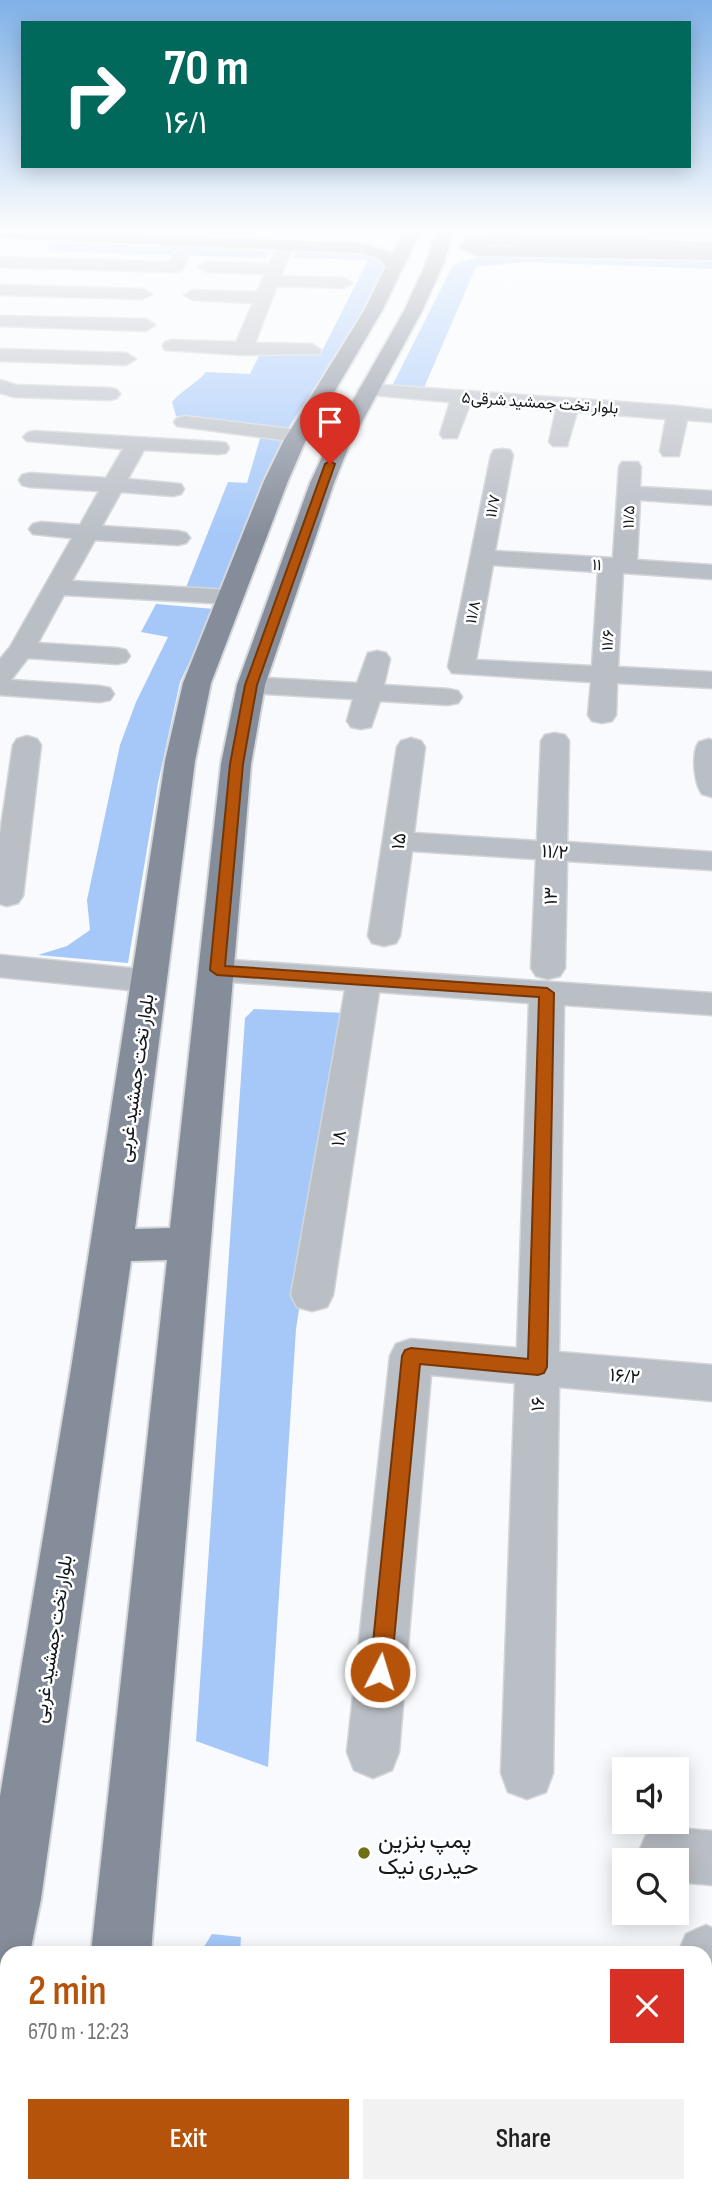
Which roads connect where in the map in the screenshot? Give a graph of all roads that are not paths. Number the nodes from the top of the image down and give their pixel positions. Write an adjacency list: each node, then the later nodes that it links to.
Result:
1 (250, 332): 5 (street)
2 (346, 332): 6 (main road, بلوار تخت جمشید غربی)
3 (401, 332): 9 (main road)
4 (172, 346): 5 (street)
5 (243, 349): 6 (street)
6 (328, 354): 9 (main road); 17 (main road, بلوار تخت جمشید غربی)
7 (0, 355): 8 (street)
8 (126, 359)
9 (376, 376): 12 (street, بلوار تخت جمشید شرقی۵); 45 (main road)
10 (7, 388): 11 (street)
11 (110, 394)
12 (462, 397): 13 (street, بلوار تخت جمشید شرقی۵); 16 (street)
13 (568, 404): 14 (street, بلوار تخت جمشید شرقی۵); 19 (street)
14 (695, 410): 22 (street)
15 (167, 420): 17 (street)
16 (450, 434)
17 (298, 436): 37 (main road, بلوار تخت جمشید غربی)
18 (34, 437): 20 (street)
19 (560, 442)
20 (137, 443): 21 (street); 26 (street)
21 (218, 447)
22 (671, 451)
23 (502, 455): 33 (street, ۱۱/۷)
24 (630, 467): 28 (street, ۱۱/۵)
25 (30, 480): 26 (street)
26 (113, 486): 27 (street); 31 (street)
27 (173, 489)
28 (629, 493): 29 (street); 34 (street, ۱۱/۵)
29 (712, 498)
30 (41, 530): 31 (street)
31 (86, 532): 32 (street); 36 (street)
32 (178, 538)
33 (482, 557): 34 (street, ۱۱); 41 (street, ۱۱/۸)
34 (618, 566): 35 (street, ۱۱); 41 (street, ۱۱/۶)
35 (712, 572)
36 (55, 587): 37 (street); 38 (street)
37 (230, 597): 44 (main road, بلوار تخت جمشید غربی)
38 (21, 650): 39 (street); 42 (street)
39 (117, 656)
40 (377, 659): 47 (street)
41 (604, 674): 43 (street); 50 (street, ۱۱/۶)
42 (0, 676)
43 (712, 680)
44 (197, 683): 45 (main road); 67 (main road, بلوار تخت جمشید غربی)
45 (251, 685): 47 (street); 64 (main road)
46 (0, 687): 48 (street)
47 (368, 692): 49 (street); 51 (street)
48 (100, 694)
49 (448, 697)
50 (602, 715)
51 (361, 721)
52 (555, 741): 59 (street, ۱۳)
53 (27, 745): 56 (street)
54 (411, 747): 58 (street, ۱۵)
55 (709, 748): 57 (street)
56 (11, 785): 61 (street)
57 (712, 788)
58 (398, 841): 59 (street, ۱۱/۲); 62 (street, ۱۵)
59 (551, 851): 60 (street, ۱۱/۲); 66 (street, ۱۳)
60 (712, 861)
61 (7, 897)
62 (384, 936)
63 (0, 966): 67 (street)
64 (217, 970): 65 (street); 69 (main road)
65 (364, 980): 66 (street); 71 (street, ۱۸)
66 (547, 980): 68 (street); 72 (street, ۱۶)
67 (149, 981): 70 (main road, بلوار تخت جمشید غربی)
68 (712, 1004)
69 (191, 1243): 70 (main road); 78 (main road)
70 (111, 1246): 76 (main road, بلوار تخت جمشید غربی)
71 (312, 1295)
72 (538, 1367): 73 (street, ۱۶/۲); 74 (street, ۱۶/۲); 75 (street, ۱۶)
73 (712, 1382)
74 (373, 1752)
75 (527, 1773)
76 (6, 1899): 77 (main road, بلوار تخت جمشید غربی)
77 (1, 1946)
78 (122, 1946)

